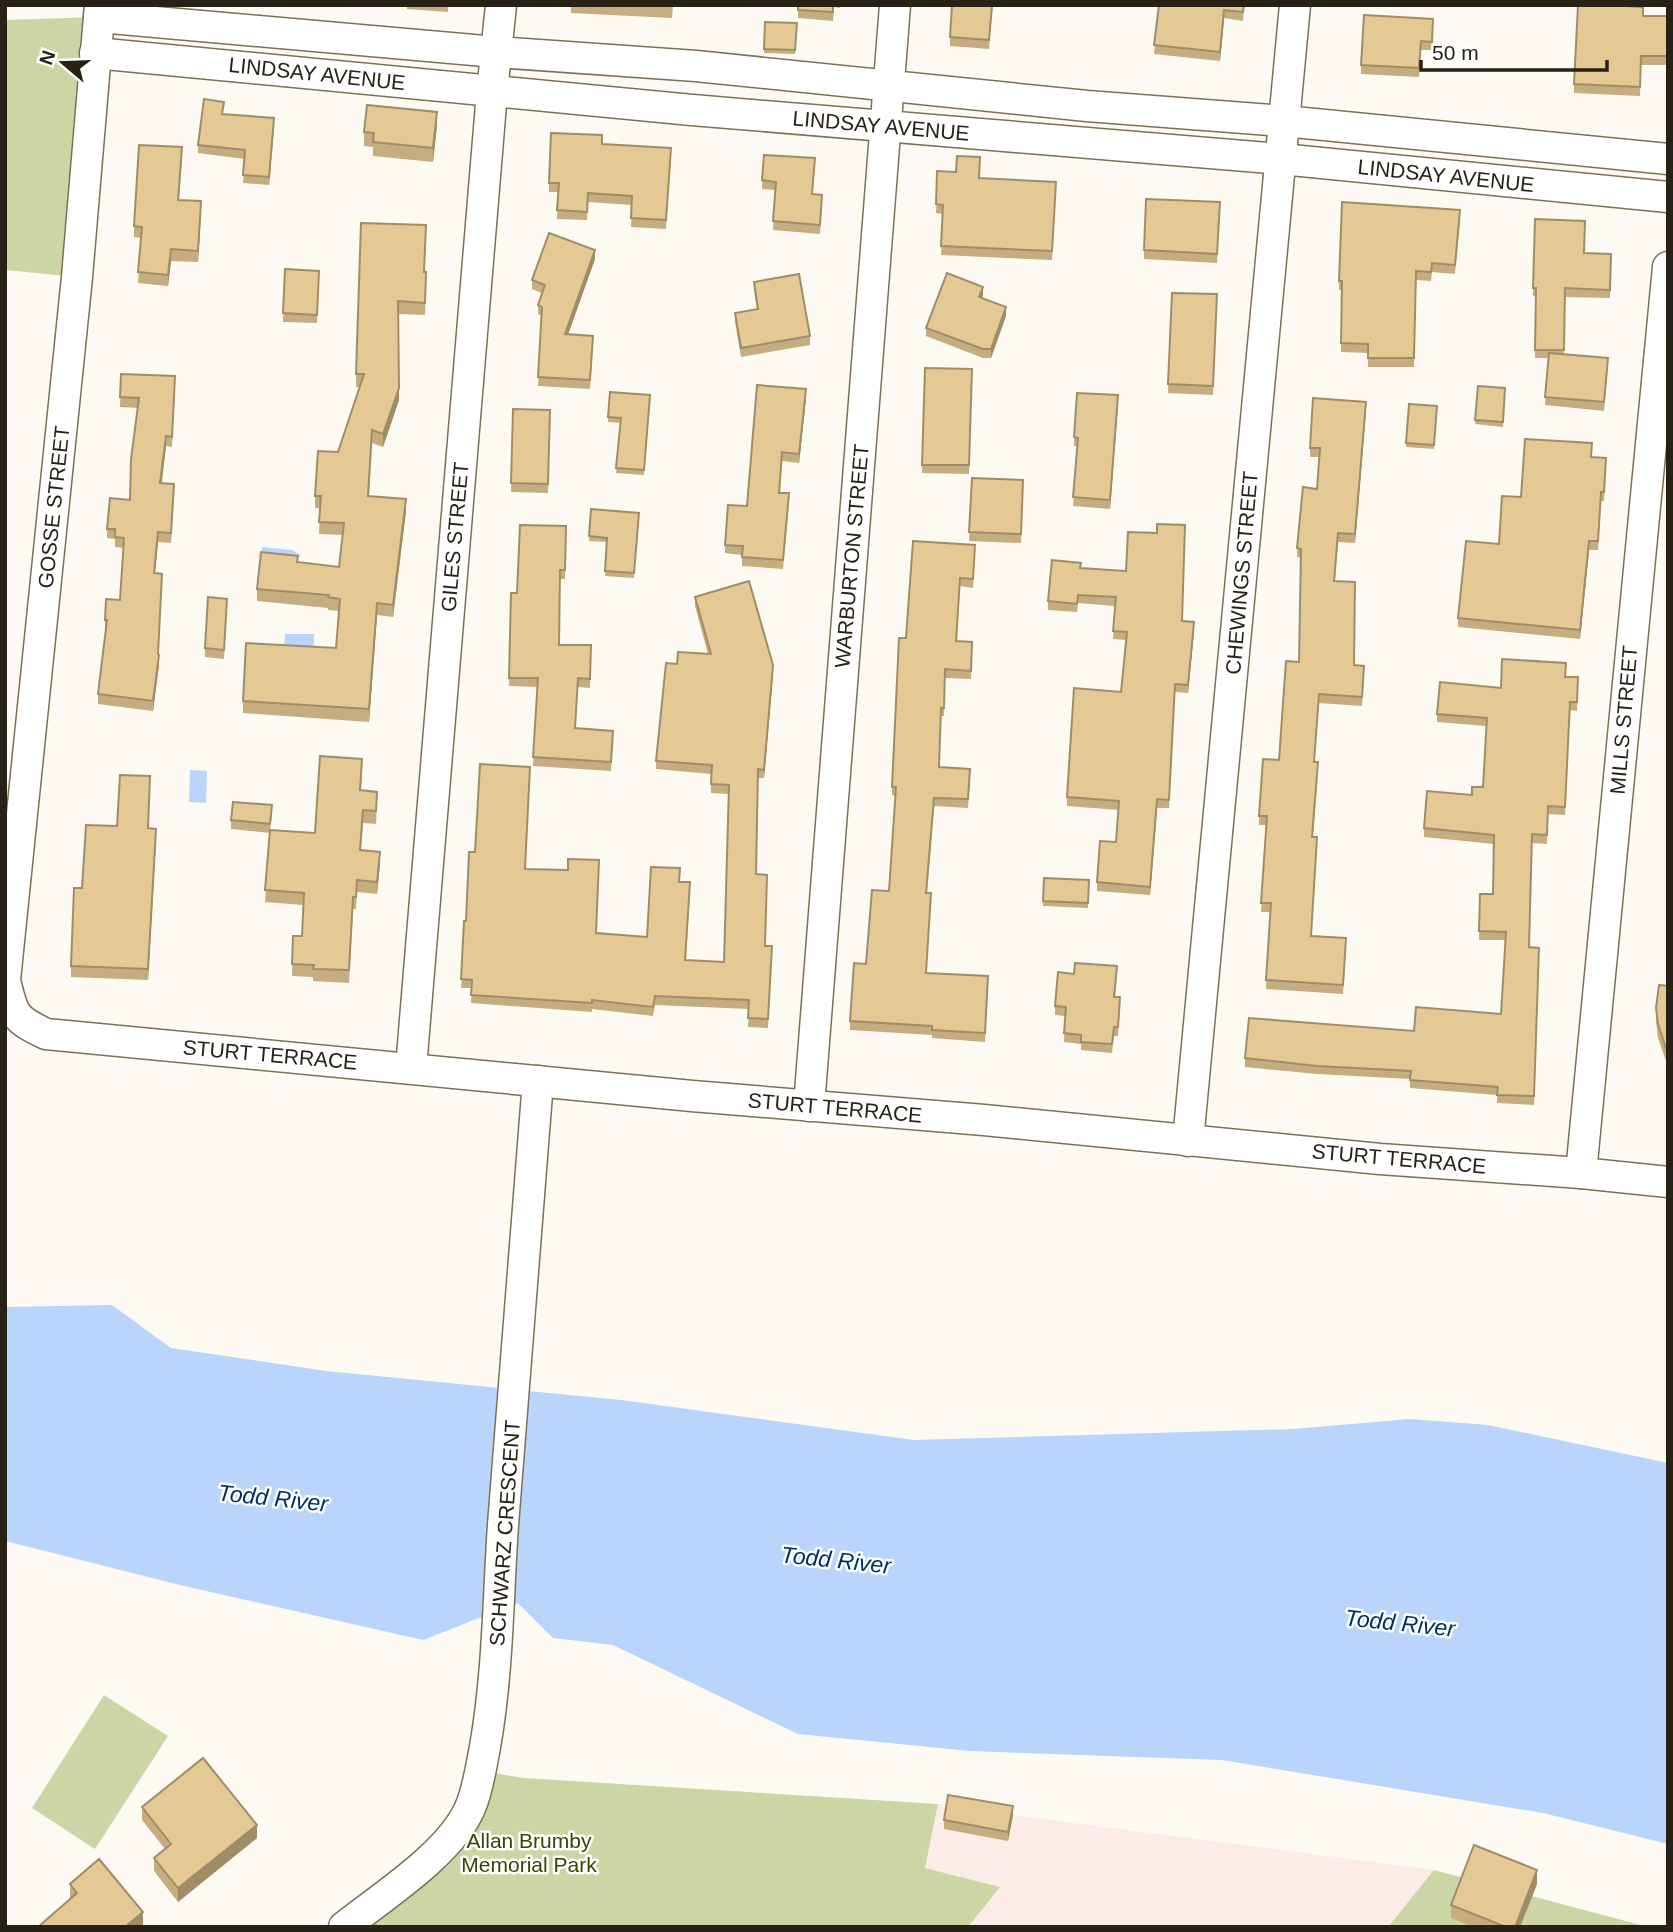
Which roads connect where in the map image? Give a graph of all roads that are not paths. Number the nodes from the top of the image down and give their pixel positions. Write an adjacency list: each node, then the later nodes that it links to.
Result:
1 (501, 5): 5 (street, GILES STREET)
2 (895, 5): 7 (street, WARBURTON STREET)
3 (1295, 5): 9 (street, CHEWINGS STREET)
4 (99, 11): 5 (street, LINDSAY AVENUE); 6 (street, GOSSE STREET)
5 (496, 52): 7 (street, LINDSAY AVENUE); 8 (street, GILES STREET)
6 (95, 53): 8 (street, LINDSAY AVENUE); 15 (street, GOSSE STREET)
7 (889, 86): 9 (street, LINDSAY AVENUE); 10 (street, WARBURTON STREET)
8 (492, 92): 10 (street, LINDSAY AVENUE); 16 (street, GILES STREET)
9 (1284, 121): 11 (street, CHEWINGS STREET); 12 (street, LINDSAY AVENUE)
10 (886, 126): 11 (street, LINDSAY AVENUE); 18 (street, WARBURTON STREET)
11 (1281, 159): 13 (street, LINDSAY AVENUE); 19 (street, CHEWINGS STREET)
12 (1668, 159)
13 (1668, 197)
14 (1668, 267): 20 (street, MILLS STREET)
15 (11, 1009): 16 (street, STURT TERRACE)
16 (411, 1068): 17 (street, STURT TERRACE)
17 (538, 1081): 18 (street, STURT TERRACE); 22 (street, SCHWARZ CRESCENT)
18 (809, 1106): 19 (street, STURT TERRACE)
19 (1188, 1141): 20 (street, STURT TERRACE)
20 (1581, 1173): 21 (street, STURT TERRACE)
21 (1668, 1182)
22 (344, 1927)

